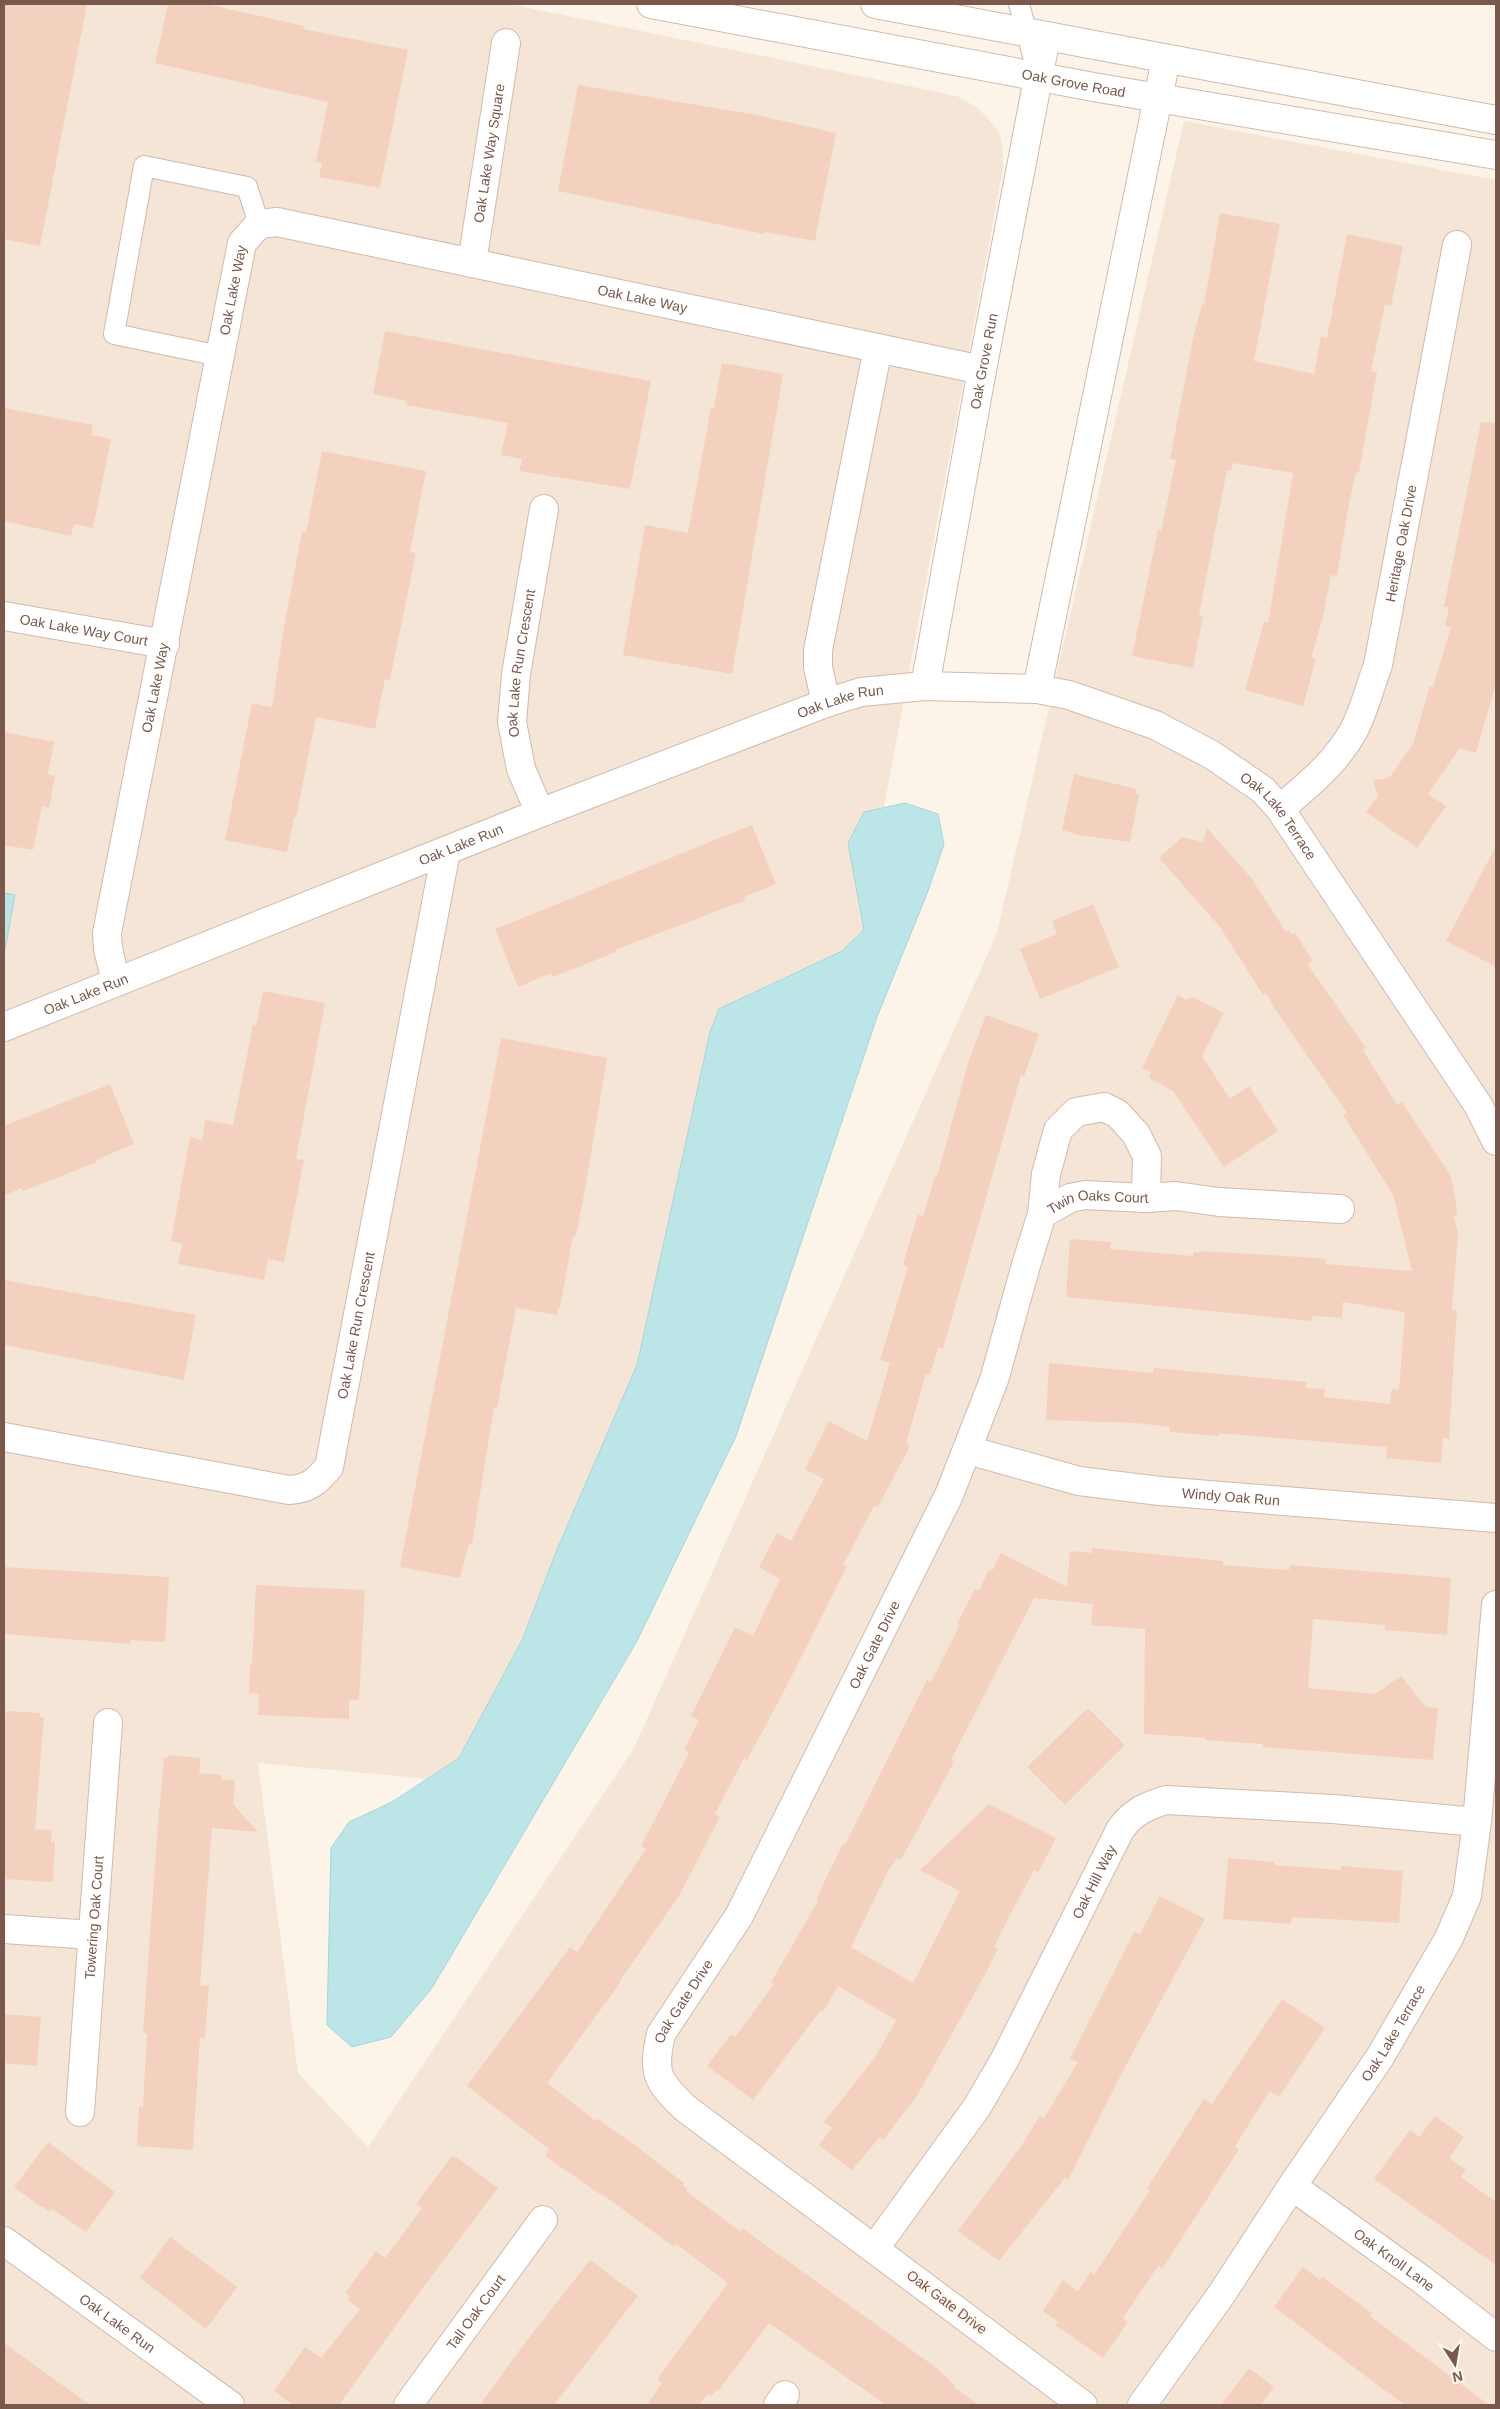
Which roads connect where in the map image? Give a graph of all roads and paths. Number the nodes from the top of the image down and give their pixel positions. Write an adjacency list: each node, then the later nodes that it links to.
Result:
1 (651, 4): 7 (street, Oak Grove Road)
2 (875, 4): 4 (street)
3 (1019, 4): 4 (lane)
4 (1036, 35): 6 (street); 7 (street, Oak Grove Run)
5 (506, 43): 13 (street, Oak Lake Way Square)
6 (1166, 59): 8 (street); 9 (street)
7 (1039, 77): 8 (street, Oak Grove Road); 16 (street, Oak Grove Run)
8 (1157, 98): 10 (street, Oak Grove Road); 21 (street)
9 (1496, 120)
10 (1496, 155)
11 (258, 224): 13 (street, Oak Lake Way); 15 (street, Oak Lake Way); 15 (lane)
12 (1457, 245): 23 (street, Heritage Oak Drive)
13 (472, 263): 14 (street, Oak Lake Way)
14 (878, 348): 16 (street, Oak Lake Way); 22 (street)
15 (220, 356): 19 (street, Oak Lake Way)
16 (982, 370): 20 (street, Oak Grove Run)
17 (544, 509): 24 (street, Oak Lake Run Crescent)
18 (4, 616): 19 (street, Oak Lake Way Court)
19 (165, 644): 26 (street, Oak Lake Way)
20 (925, 686): 21 (street, Oak Lake Terrace); 22 (street, Oak Lake Run)
21 (1037, 689): 23 (street, Oak Lake Terrace)
22 (826, 703): 24 (street, Oak Lake Run)
23 (1280, 808): 28 (street, Oak Lake Terrace)
24 (540, 813): 25 (street, Oak Lake Run)
25 (446, 851): 26 (street, Oak Lake Run); 32 (street, Oak Lake Run Crescent)
26 (116, 982): 27 (street, Oak Lake Run)
27 (4, 1027)
28 (1496, 1141)
29 (1146, 1198): 30 (street, Twin Oaks Court); 31 (street, Twin Oaks Court); 31 (street)
30 (1340, 1209)
31 (1042, 1214): 33 (street, Twin Oaks Court)
32 (4, 1437)
33 (968, 1450): 34 (street, Windy Oak Run); 44 (street, Oak Gate Drive)
34 (1496, 1518)
35 (1496, 1605): 37 (street, Oak Lake Terrace)
36 (108, 1723): 39 (street, Towering Oak Court)
37 (1477, 1822): 41 (street, Oak Lake Terrace); 44 (street, Oak Hill Way)
38 (4, 1929): 39 (street)
39 (93, 1934): 40 (street, Towering Oak Court)
40 (80, 2112)
41 (1292, 2186): 45 (street, Oak Knoll Lane); 49 (street, Oak Lake Terrace)
42 (543, 2220): 47 (street, Tall Oak Court)
43 (4, 2241): 46 (street, Oak Lake Run)
44 (875, 2248): 48 (street, Oak Gate Drive)
45 (1496, 2337)
46 (230, 2405)
47 (408, 2405)
48 (1083, 2405)
49 (1142, 2405)

